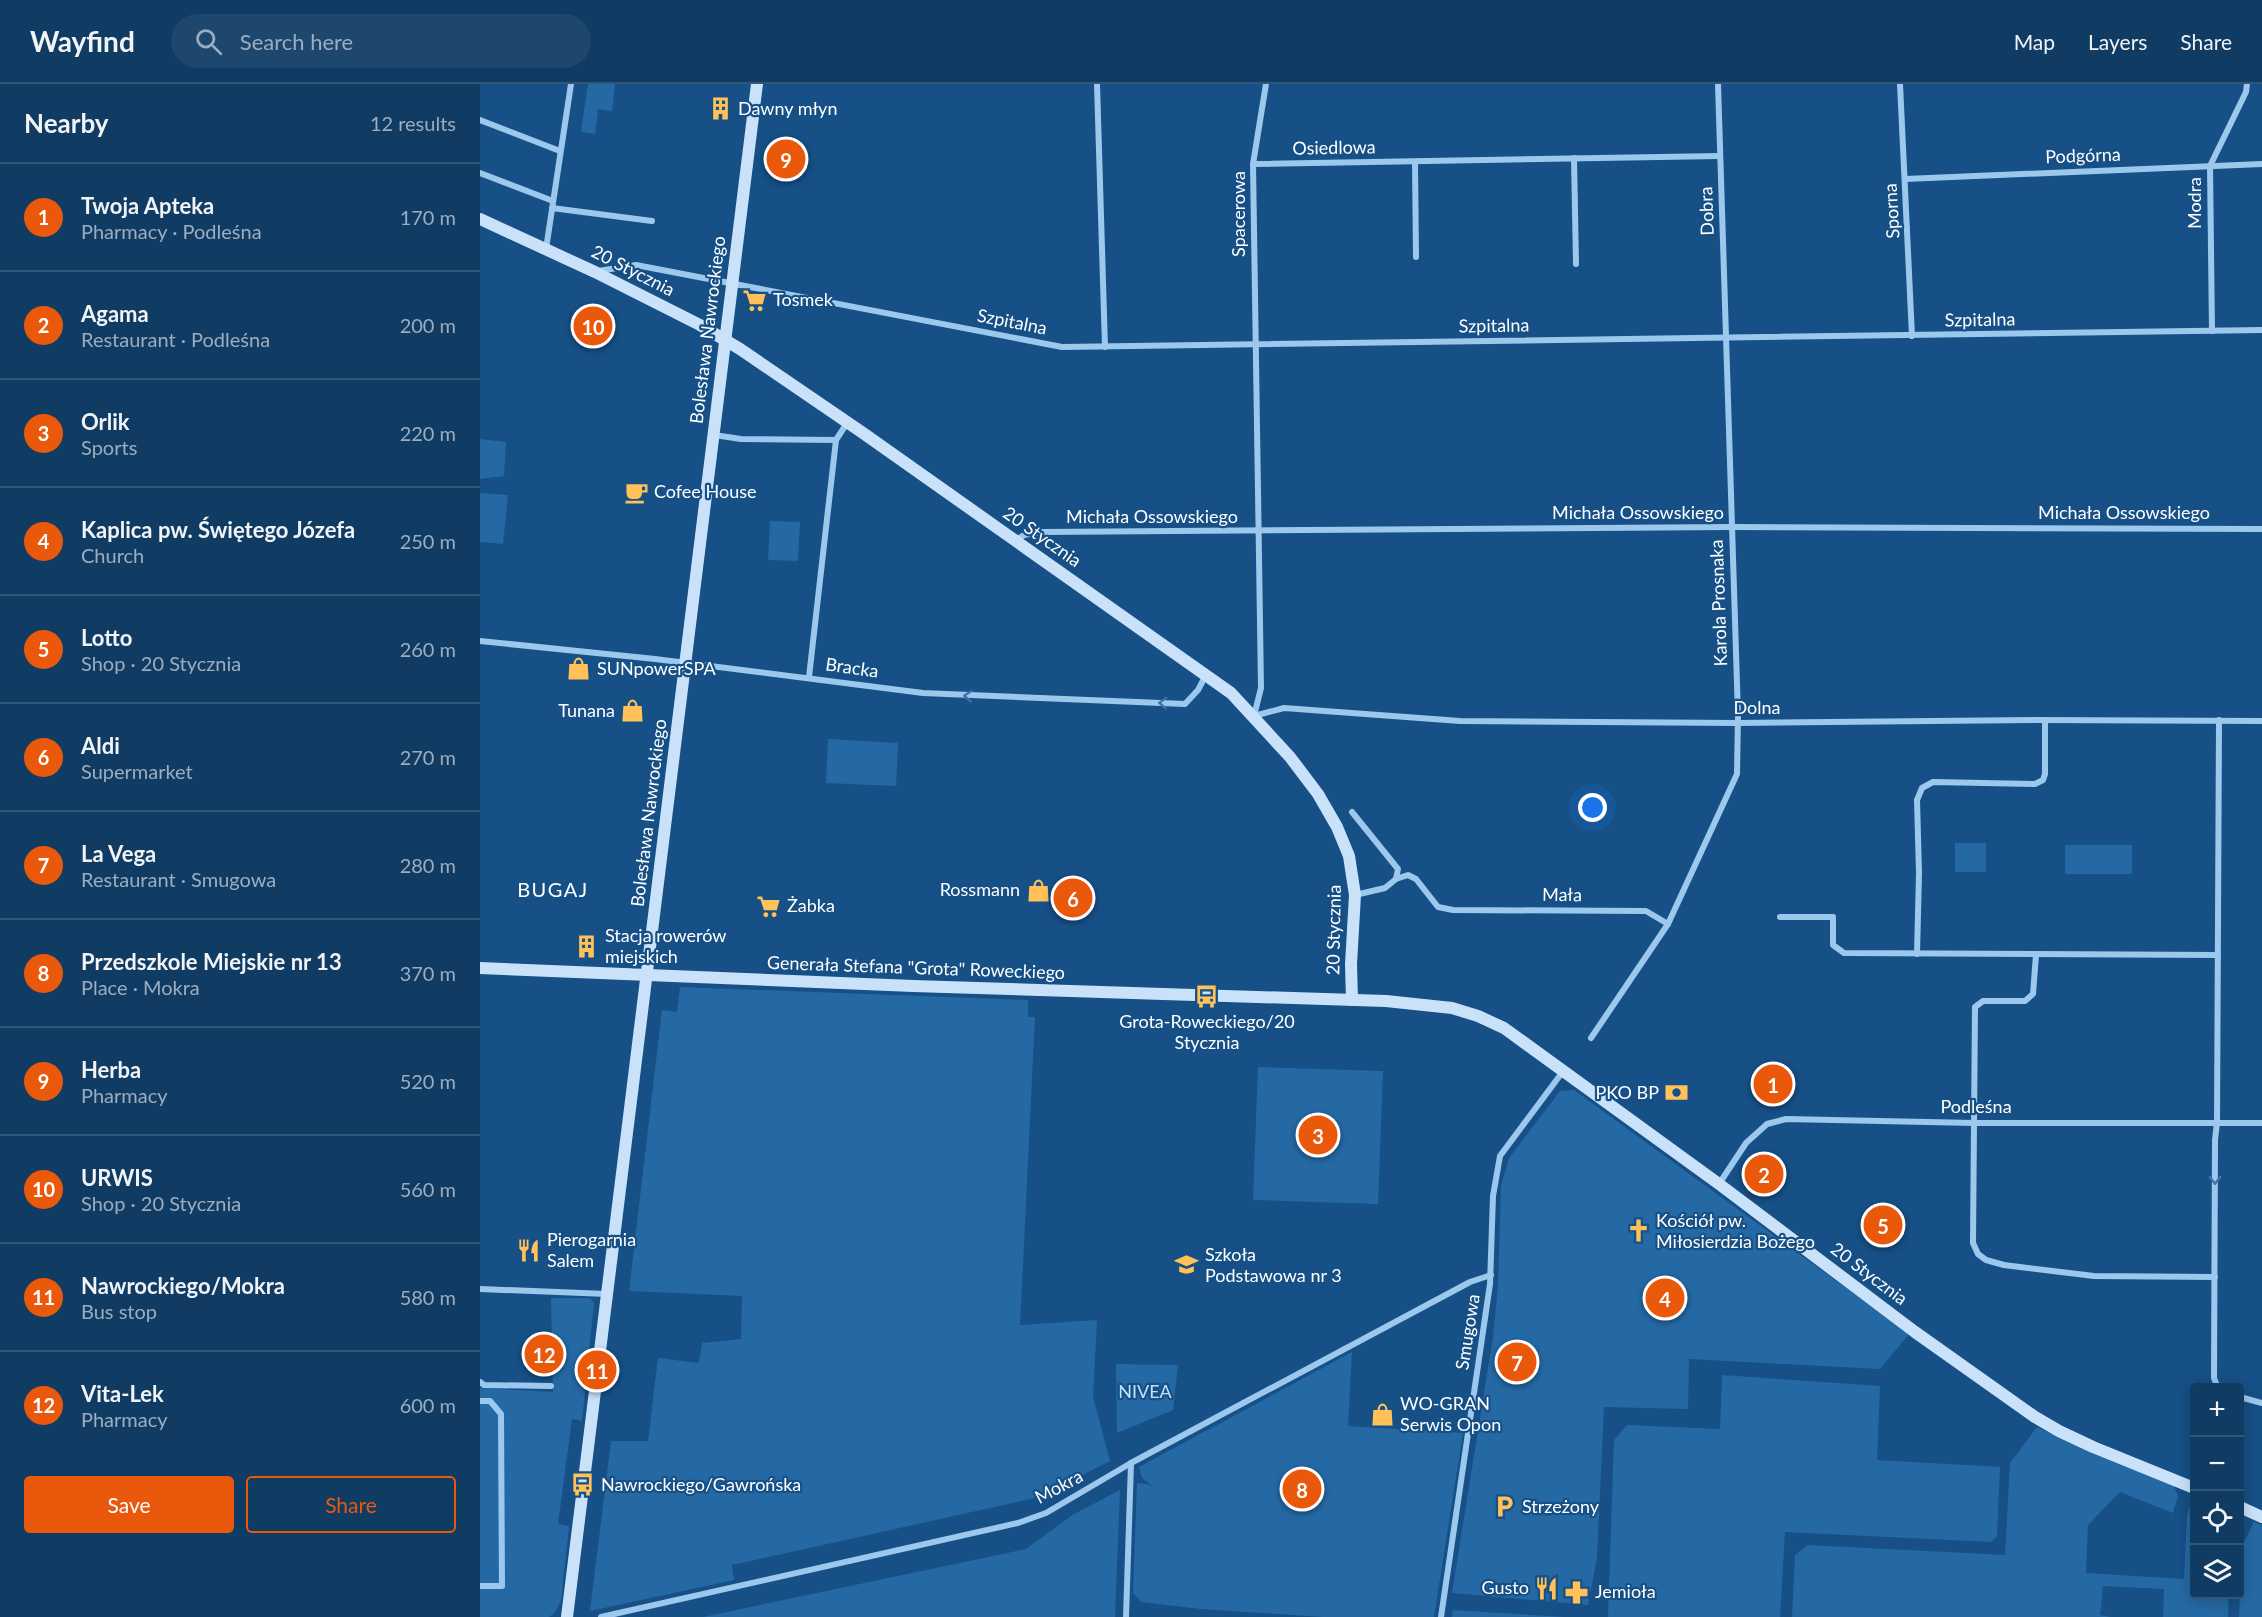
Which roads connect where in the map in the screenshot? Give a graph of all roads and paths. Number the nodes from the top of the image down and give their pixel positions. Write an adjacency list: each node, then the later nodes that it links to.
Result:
1 (571, 84): 9 (street)
2 (756, 84): 25 (street, Bolesława Nawrockiego)
3 (1097, 84): 32 (street)
4 (1266, 84): 13 (street, Spacerowa)
5 (1718, 84): 10 (street, Dobra)
6 (1900, 84): 17 (street, Sporna)
7 (2247, 84): 15 (street, Modra)
8 (480, 120): 9 (street)
9 (561, 151): 18 (street)
10 (1720, 156): 11 (street, Osiedlowa); 29 (street, Dobra)
11 (1574, 158): 12 (street, Osiedlowa); 23 (street)
12 (1415, 162): 13 (street, Osiedlowa); 22 (street)
13 (1253, 164): 31 (street, Spacerowa)
14 (2262, 164): 15 (street, Podgórna)
15 (2210, 166): 17 (street, Podgórna); 27 (street, Modra)
16 (480, 173): 18 (street)
17 (1905, 179): 28 (street, Sporna)
18 (553, 204): 20 (street); 21 (street)
19 (480, 219): 21 (street, 20 Stycznia)
20 (652, 221)
21 (546, 249): 24 (street, 20 Stycznia)
22 (1416, 257)
23 (1576, 264)
24 (595, 272): 25 (street, Szpitalna); 30 (street, 20 Stycznia)
25 (733, 284): 30 (street, Bolesława Nawrockiego); 32 (street, Szpitalna)
26 (2262, 330): 27 (street, Szpitalna)
27 (2212, 331): 28 (street, Szpitalna)
28 (1912, 336): 29 (street, Szpitalna)
29 (1726, 338): 31 (street, Szpitalna); 36 (street, Karola Prosnaka)
30 (725, 340): 33 (street, 20 Stycznia); 34 (street, Bolesława Nawrockiego)
31 (1255, 345): 32 (street, Szpitalna); 38 (street, Spacerowa)
32 (1105, 347)
33 (847, 423): 35 (street); 39 (street, 20 Stycznia)
34 (714, 435): 35 (street); 41 (street, Bolesława Nawrockiego)
35 (836, 440): 43 (street)
36 (1732, 527): 37 (street, Michała Ossowskiego); 38 (street, Michała Ossowskiego); 48 (street, Karola Prosnaka)
37 (2262, 529)
38 (1258, 531): 39 (street, Michała Ossowskiego); 44 (street, Spacerowa)
39 (1015, 541): 42 (street, 20 Stycznia)
40 (480, 640): 41 (street, Bracka)
41 (686, 663): 43 (street, Bracka); 58 (street, Bolesława Nawrockiego)
42 (1206, 675): 43 (street, Bracka, one-way to 43); 44 (street, 20 Stycznia)
43 (809, 677)
44 (1254, 716): 48 (street, Dolna); 51 (street, 20 Stycznia)
45 (2045, 720): 46 (street, Dolna); 48 (street, Dolna); 54 (street)
46 (2219, 720): 47 (street, Dolna); 56 (street)
47 (2262, 721)
48 (1738, 723): 53 (street)
49 (1352, 812): 50 (street)
50 (1396, 879): 51 (street); 53 (street, Mała)
51 (1355, 895): 59 (street, 20 Stycznia)
52 (1780, 917): 54 (street)
53 (1668, 924): 60 (street)
54 (1917, 954): 55 (street)
55 (2037, 955): 56 (street); 62 (street)
56 (2218, 955): 63 (street)
57 (480, 968): 58 (street, Generała Stefana "Grota" Roweckiego)
58 (648, 974): 59 (street, Generała Stefana "Grota" Roweckiego); 69 (street, Bolesława Nawrockiego)
59 (1352, 1000): 61 (street, 20 Stycznia)
60 (1591, 1038)
61 (1564, 1070): 65 (street, 20 Stycznia); 66 (street, Smugowa)
62 (1974, 1123): 63 (street, Podleśna); 65 (street, Podleśna); 67 (street)
63 (2217, 1123): 64 (street, Podleśna); 67 (street, one-way to 67)
64 (2262, 1123)
65 (1719, 1184): 77 (street, 20 Stycznia)
66 (1491, 1275): 76 (street, Mokra); 84 (street, Smugowa)
67 (2215, 1277): 71 (street)
68 (480, 1289): 69 (street)
69 (607, 1294): 81 (street, Bolesława Nawrockiego)
70 (480, 1382): 72 (street)
71 (2216, 1383)
72 (551, 1386)
73 (2244, 1398): 75 (street)
74 (480, 1401): 80 (street)
75 (2262, 1403)
76 (1131, 1463): 82 (street, Mokra); 83 (street)
77 (2190, 1486)
78 (2244, 1510): 79 (street)
79 (2262, 1517)
80 (480, 1586)
81 (567, 1617)
82 (601, 1617)
83 (1126, 1617)
84 (1441, 1617)

